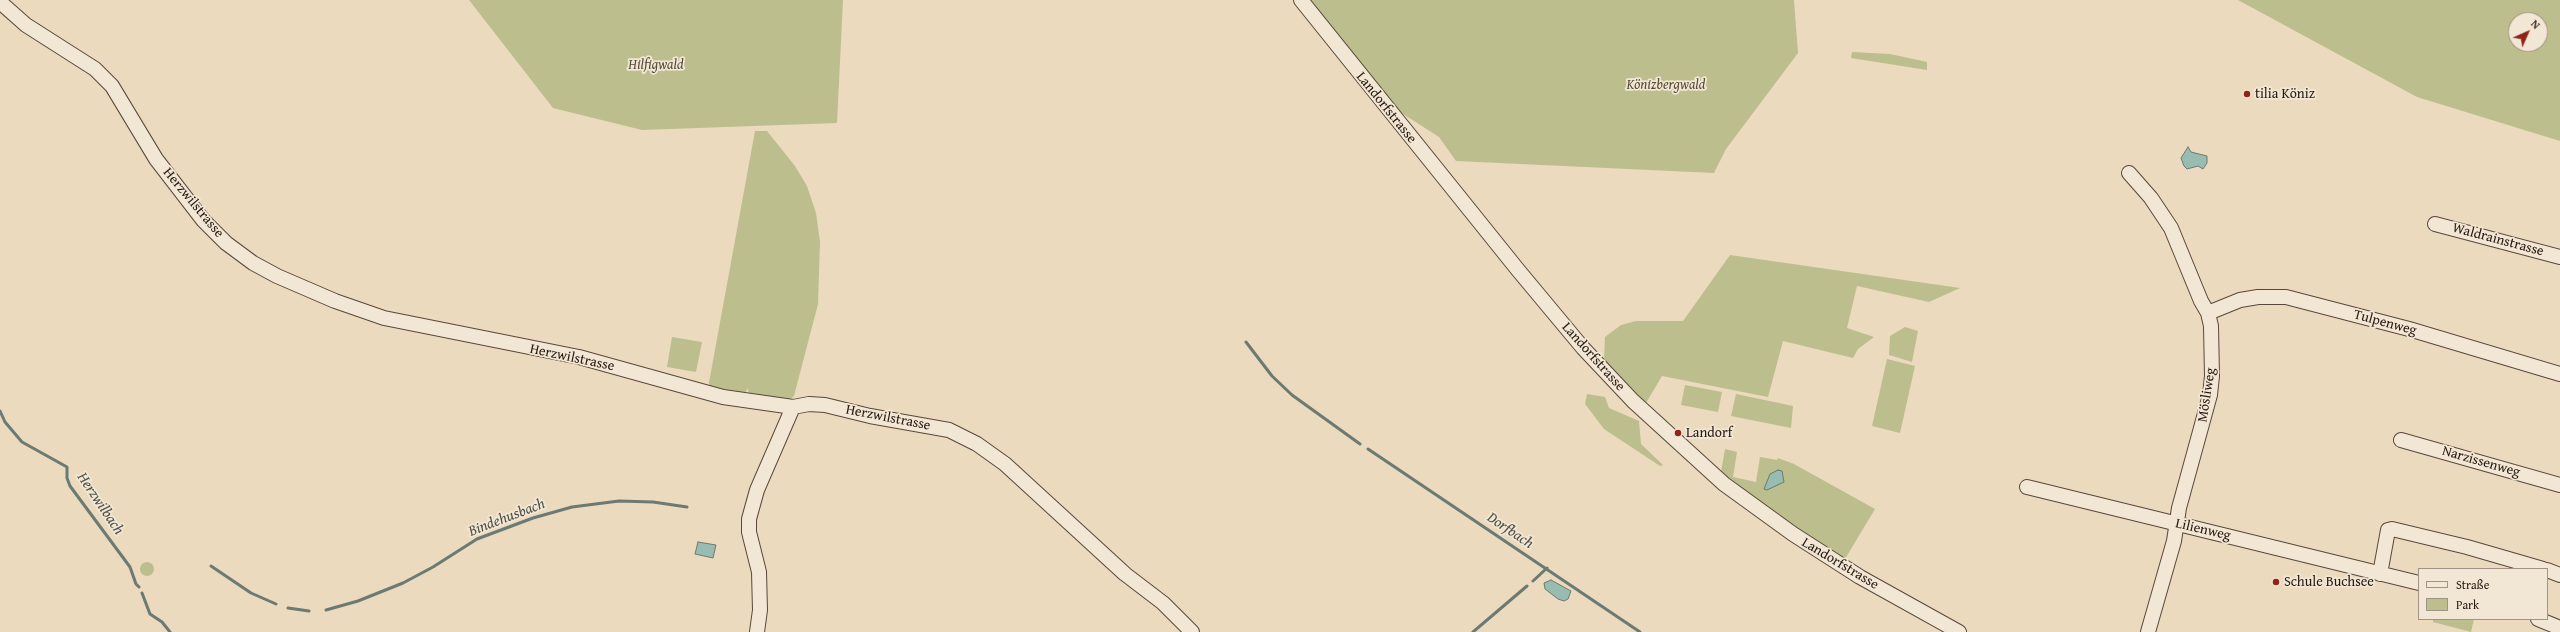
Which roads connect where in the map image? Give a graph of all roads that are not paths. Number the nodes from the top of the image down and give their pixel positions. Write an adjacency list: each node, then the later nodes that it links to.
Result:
1 (1301, 0): 22 (street, Landorfstrasse)
2 (0, 2): 8 (street, Herzwilstrasse)
3 (2129, 173): 6 (street, Mösliweg)
4 (2435, 224): 5 (street, Waldrainstrasse)
5 (2560, 257)
6 (2208, 313): 7 (street, Tulpenweg); 12 (street, Mösliweg)
7 (2560, 374)
8 (793, 407): 20 (street); 21 (street, Herzwilstrasse)
9 (2401, 440): 10 (street, Narzissenweg)
10 (2560, 485)
11 (2027, 486): 12 (street, Lilienweg)
12 (2176, 523): 15 (street, Lilienweg); 23 (street, Mösliweg)
13 (2540, 568): 15 (street)
14 (2548, 570): 16 (street)
15 (2380, 574): 17 (street, Lilienweg)
16 (2560, 575)
17 (2418, 583)
18 (2540, 620): 19 (street)
19 (2560, 628)
20 (756, 632)
21 (1192, 632)
22 (1959, 632)
23 (2148, 632)

